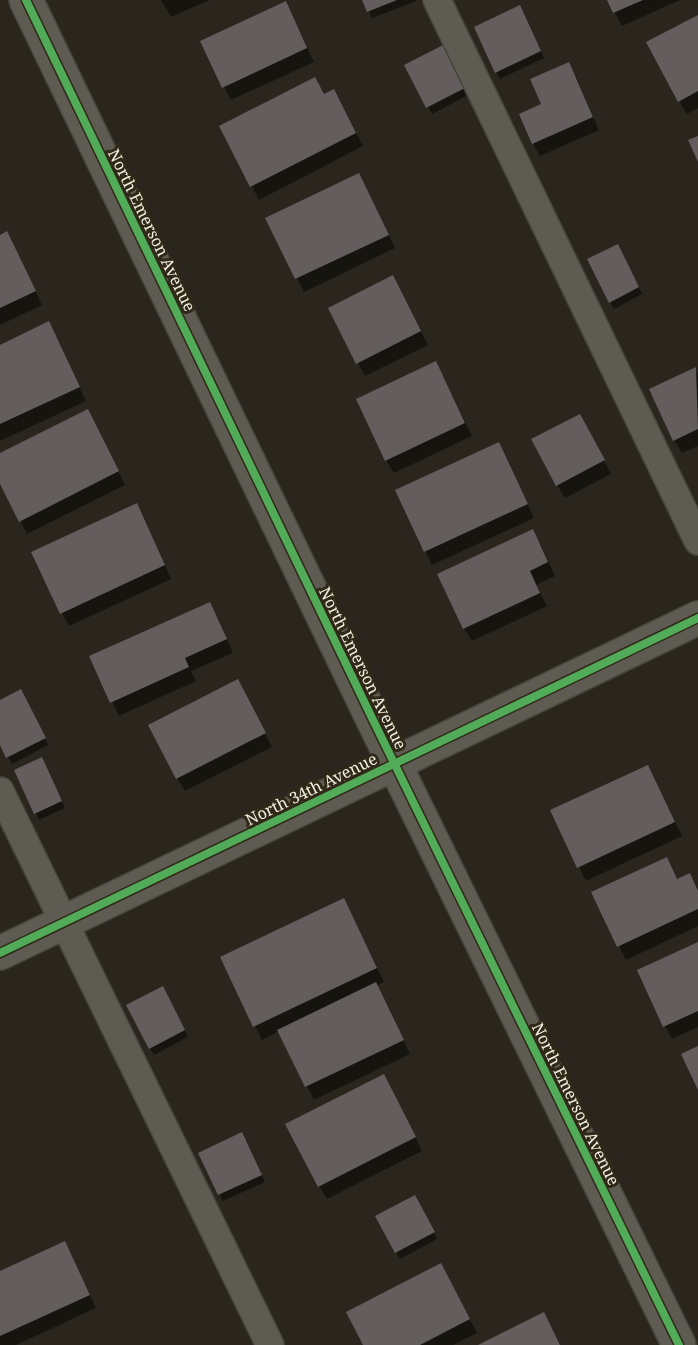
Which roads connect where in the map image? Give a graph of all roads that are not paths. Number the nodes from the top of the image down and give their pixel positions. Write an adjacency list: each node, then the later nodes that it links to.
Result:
1 (26, 0): 5 (street, North Emerson Avenue)
2 (437, 0): 3 (lane)
3 (698, 541)
4 (698, 618): 5 (street, North 34th Avenue)
5 (394, 764): 7 (street, North 34th Avenue); 10 (street, North Emerson Avenue)
6 (0, 791): 7 (lane)
7 (64, 923): 8 (street, North 34th Avenue); 9 (lane)
8 (0, 953)
9 (270, 1345)
10 (679, 1345)

